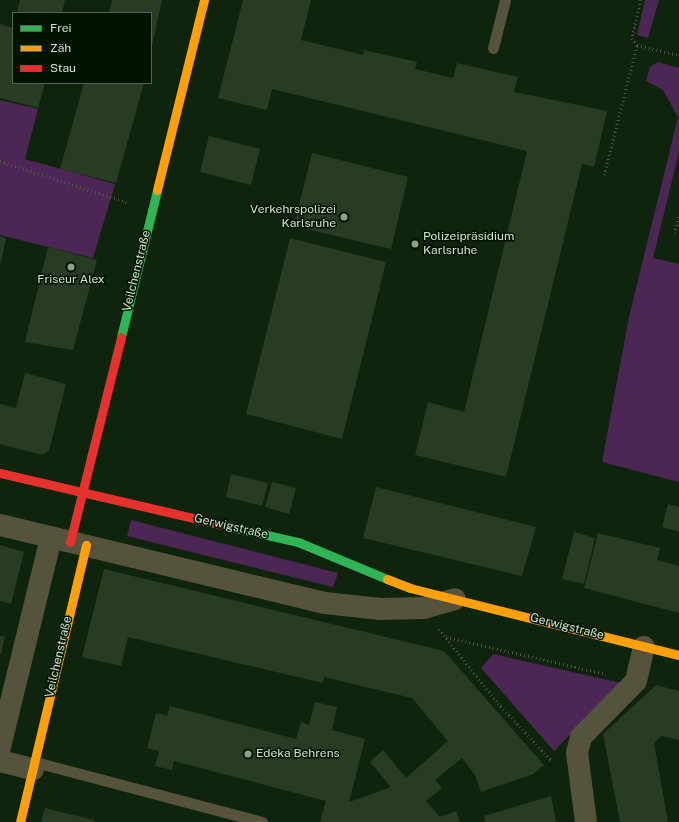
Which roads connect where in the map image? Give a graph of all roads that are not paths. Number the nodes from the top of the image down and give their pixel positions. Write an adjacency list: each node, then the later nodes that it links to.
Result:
1 (204, 0): 5 (street, Veilchenstraße)
2 (505, 0): 3 (lane)
3 (493, 48)
4 (0, 473): 5 (street, Gerwigstraße)
5 (83, 494): 7 (street, Veilchenstraße); 8 (street, Gerwigstraße)
6 (0, 525): 7 (street)
7 (69, 541): 8 (street); 11 (street, Veilchenstraße); 13 (street, Veilchenstraße)
8 (455, 599): 9 (street, Gerwigstraße)
9 (644, 647): 10 (street, Gerwigstraße); 16 (street)
10 (679, 655)
11 (0, 748)
12 (0, 761): 13 (street)
13 (34, 766): 14 (street, Veilchenstraße); 15 (lane)
14 (20, 822)
15 (262, 822)
16 (586, 822)

